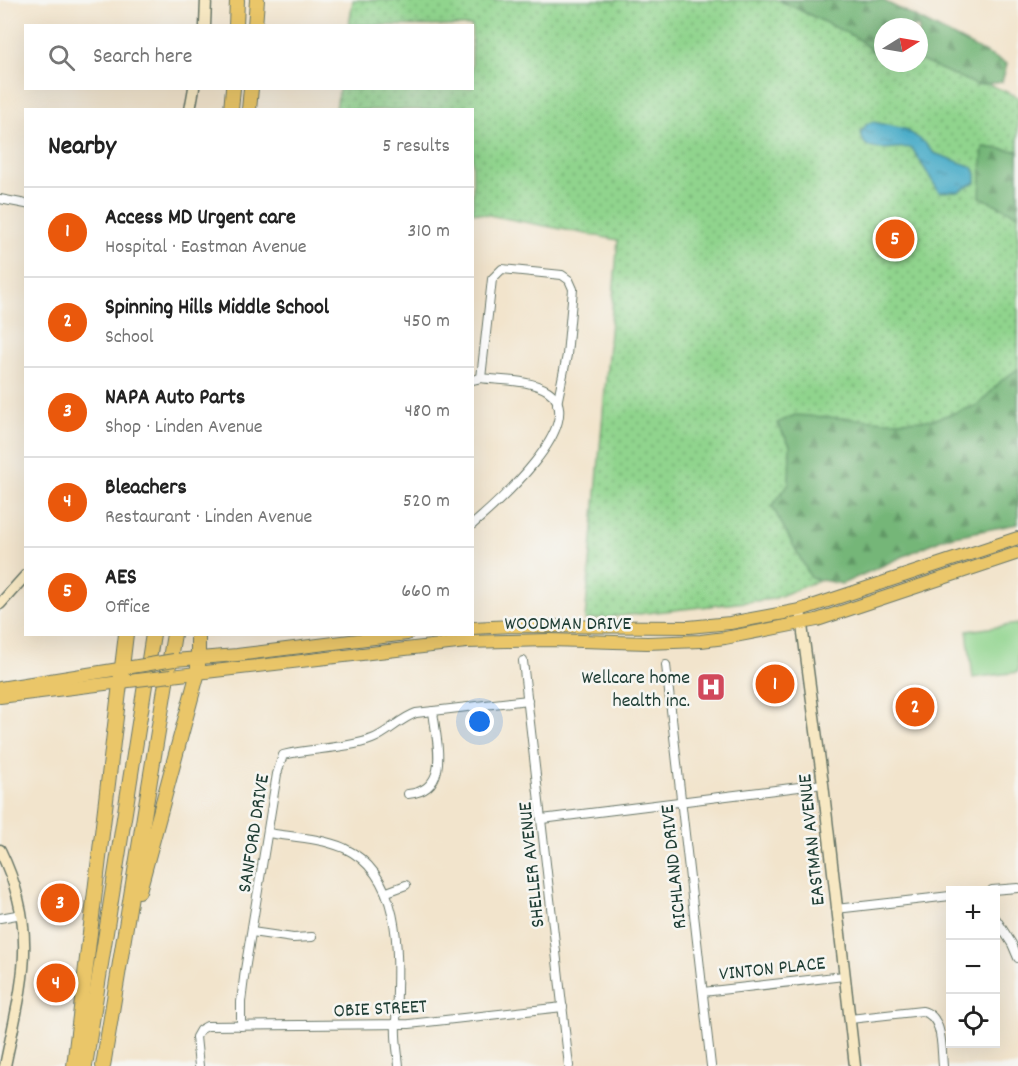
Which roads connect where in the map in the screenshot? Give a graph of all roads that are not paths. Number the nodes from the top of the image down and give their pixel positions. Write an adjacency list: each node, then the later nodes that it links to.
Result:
1 (206, 0): 4 (street)
2 (257, 0): 6 (highway)
3 (237, 3): 5 (highway)
4 (205, 24)
5 (236, 24)
6 (255, 24)
7 (194, 90): 10 (street)
8 (232, 90): 11 (highway)
9 (251, 90): 12 (highway)
10 (190, 108)
11 (231, 108)
12 (249, 108)
13 (0, 199): 14 (street)
14 (24, 204)
15 (477, 379): 16 (street); 16 (street)
16 (557, 404): 17 (street)
17 (474, 523)
18 (1018, 538): 22 (main road, WOODMAN DRIVE)
19 (1018, 553): 23 (main road, WOODMAN DRIVE)
20 (24, 577): 21 (street)
21 (0, 604)
22 (800, 610): 23 (street, EASTMAN AVENUE); 24 (main road, WOODMAN DRIVE)
23 (803, 623): 30 (main road, WOODMAN DRIVE); 41 (street, EASTMAN AVENUE)
24 (474, 628)
25 (126, 636): 35 (highway)
26 (153, 636): 68 (highway)
27 (174, 636): 61 (highway)
28 (198, 636): 33 (highway)
29 (394, 636): 31 (main road, WOODMAN DRIVE)
30 (466, 637): 31 (main road, WOODMAN DRIVE)
31 (236, 661): 33 (main road, WOODMAN DRIVE)
32 (523, 661): 39 (street, SHELLER AVENUE)
33 (198, 665): 35 (main road, WOODMAN DRIVE, bridge); 35 (main road, WOODMAN DRIVE, bridge); 61 (highway)
34 (666, 665): 43 (street, RICHLAND DRIVE)
35 (120, 676): 37 (main road, WOODMAN DRIVE); 38 (main road, WOODMAN DRIVE); 67 (highway)
36 (0, 681): 37 (main road)
37 (17, 685): 38 (main road, WOODMAN DRIVE)
38 (0, 695)
39 (528, 700): 40 (street, SANFORD DRIVE); 44 (street, SHELLER AVENUE)
40 (433, 711): 42 (street); 45 (street, SANFORD DRIVE)
41 (822, 784): 43 (street); 52 (street, EASTMAN AVENUE)
42 (408, 794)
43 (681, 801): 44 (street); 60 (street, RICHLAND DRIVE)
44 (542, 819): 62 (street, SHELLER AVENUE)
45 (268, 833): 50 (street); 56 (street, SANFORD DRIVE)
46 (0, 850): 53 (street)
47 (406, 885): 50 (street)
48 (1018, 888): 49 (street)
49 (1000, 890)
50 (387, 892): 64 (street)
51 (946, 897): 52 (street)
52 (836, 909): 59 (street, EASTMAN AVENUE)
53 (22, 914): 54 (street); 66 (street)
54 (0, 918)
55 (1000, 925): 58 (street)
56 (252, 932): 57 (street); 65 (street, SANFORD DRIVE)
57 (312, 938)
58 (1018, 958)
59 (844, 976): 60 (street, VINTON PLACE); 63 (street, EASTMAN AVENUE)
60 (703, 992): 73 (street, RICHLAND DRIVE)
61 (113, 1004): 69 (highway)
62 (563, 1007): 64 (street, OBIE STREET); 72 (street, SHELLER AVENUE)
63 (850, 1019): 74 (street, EASTMAN AVENUE); 75 (street)
64 (396, 1024): 65 (street, OBIE STREET); 71 (street)
65 (241, 1026): 70 (street, OBIE STREET)
66 (5, 1066)
67 (74, 1066)
68 (85, 1066)
69 (103, 1066)
70 (199, 1066)
71 (399, 1066)
72 (569, 1066)
73 (711, 1066)
74 (855, 1066)
75 (944, 1066)

